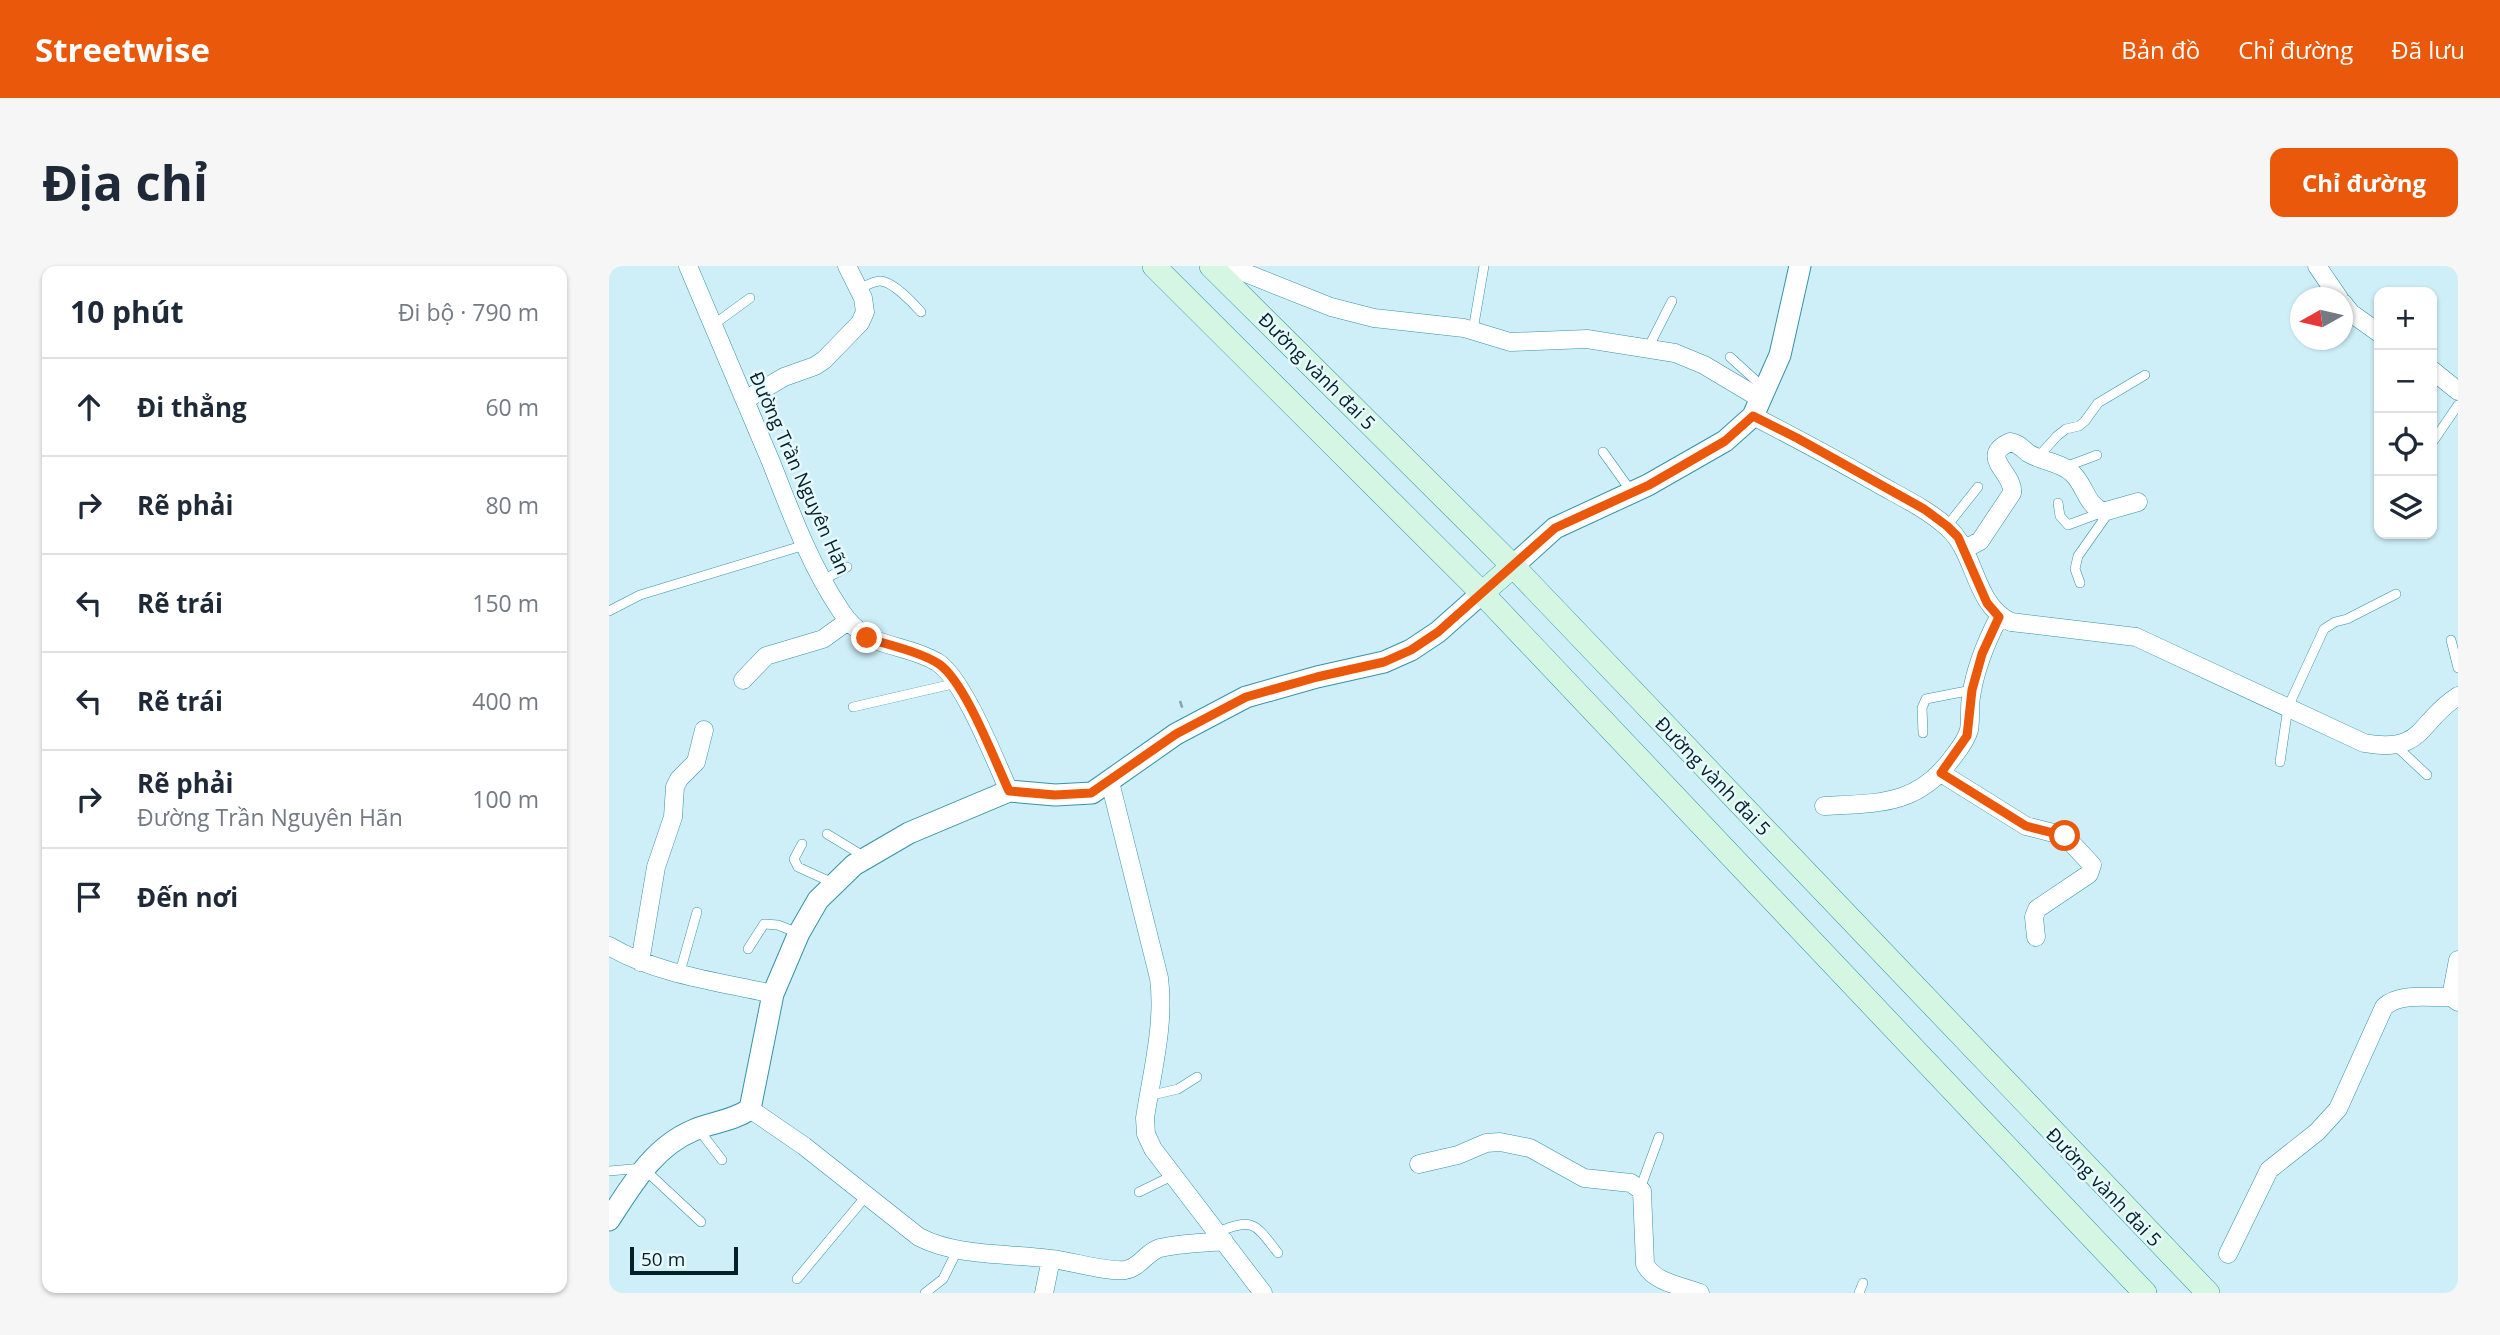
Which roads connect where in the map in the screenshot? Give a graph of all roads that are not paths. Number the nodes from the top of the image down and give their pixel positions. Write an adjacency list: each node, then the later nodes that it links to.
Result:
1 (688, 266): 15 (street, Đường Trần Nguyên Hãn)
2 (1154, 266): 43 (main road)
3 (1211, 266): 39 (main road, Đường vành đai 5)
4 (1228, 266): 17 (street)
5 (1484, 266): 17 (lane)
6 (1800, 266): 24 (street)
7 (2317, 266): 9 (street)
8 (851, 267): 10 (street)
9 (2331, 287)
10 (859, 289): 13 (lane); 23 (street)
11 (750, 298): 15 (lane)
12 (1672, 301): 18 (lane)
13 (921, 312)
14 (2353, 314): 16 (street)
15 (713, 325): 23 (street, Đường Trần Nguyên Hãn)
16 (2374, 329)
17 (1473, 330): 18 (street)
18 (1647, 348): 24 (street)
19 (1730, 357): 24 (lane)
20 (2437, 374): 22 (street)
21 (2145, 375): 29 (lane)
22 (2458, 391)
23 (745, 400): 37 (street, Đường Trần Nguyên Hãn)
24 (1759, 401): 32 (street); 36 (street)
25 (2458, 405): 26 (lane)
26 (2437, 436)
27 (1603, 452): 32 (lane)
28 (2097, 456): 30 (lane)
29 (2038, 457): 30 (street); 38 (street)
30 (2063, 467): 35 (street)
31 (1978, 487): 36 (lane)
32 (1632, 493): 39 (street)
33 (2138, 502): 35 (street)
34 (2057, 503): 35 (lane)
35 (2106, 511): 42 (lane)
36 (1947, 526): 38 (street)
37 (805, 545): 41 (street, Đường Trần Nguyên Hãn); 45 (lane)
38 (1965, 550): 46 (street)
39 (1513, 566): 43 (main road); 107 (main road, Đường vành đai 5)
40 (847, 567): 41 (lane)
41 (823, 580): 47 (street, Đường Trần Nguyên Hãn)
42 (2080, 583)
43 (1482, 593): 62 (street); 106 (main road)
44 (2396, 594): 55 (lane)
45 (609, 611)
46 (1999, 617): 52 (street); 55 (street)
47 (848, 621): 50 (street); 51 (street, Đường Trần Nguyên Hãn)
48 (2451, 640): 49 (lane)
49 (2458, 667)
50 (743, 680)
51 (957, 683): 54 (lane); 63 (street, Đường Trần Nguyên Hãn)
52 (1972, 690): 57 (lane); 60 (street)
53 (2458, 696): 58 (street)
54 (853, 707)
55 (2288, 707): 58 (street); 59 (lane)
56 (704, 730): 75 (street)
57 (1923, 733)
58 (2396, 746): 61 (lane)
59 (2280, 762)
60 (1941, 773): 64 (street); 71 (street)
61 (2427, 775)
62 (1110, 782): 63 (street); 80 (street)
63 (1009, 791): 67 (street)
64 (1824, 806)
65 (827, 834): 67 (lane)
66 (802, 844): 68 (lane)
67 (867, 858): 68 (street)
68 (834, 884): 70 (street)
69 (697, 912): 76 (lane)
70 (799, 933): 73 (lane); 77 (street)
71 (2036, 937)
72 (609, 946): 75 (street)
73 (748, 949)
74 (2458, 960): 78 (street)
75 (640, 962): 76 (street)
76 (680, 972): 77 (street)
77 (773, 995): 81 (street)
78 (2455, 1000): 97 (street)
79 (1197, 1077): 80 (lane)
80 (1148, 1096): 88 (street)
81 (750, 1110): 82 (street); 91 (street)
82 (698, 1129): 84 (lane); 86 (street)
83 (1659, 1137): 89 (lane)
84 (722, 1160)
85 (1419, 1164): 89 (street)
86 (643, 1168): 87 (lane); 92 (street); 93 (lane)
87 (609, 1171)
88 (1174, 1175): 90 (lane); 94 (street)
89 (1640, 1189): 104 (street)
90 (1139, 1192)
91 (867, 1195): 95 (street); 99 (lane)
92 (609, 1220)
93 (701, 1222)
94 (1221, 1237): 96 (lane); 98 (street); 103 (street)
95 (958, 1249): 98 (street); 101 (lane)
96 (1277, 1253)
97 (2228, 1254)
98 (1051, 1259): 102 (street)
99 (797, 1279)
100 (1863, 1283): 105 (lane)
101 (925, 1293)
102 (1044, 1293)
103 (1263, 1293)
104 (1700, 1293)
105 (1859, 1293)
106 (2145, 1293)
107 (2208, 1293)

